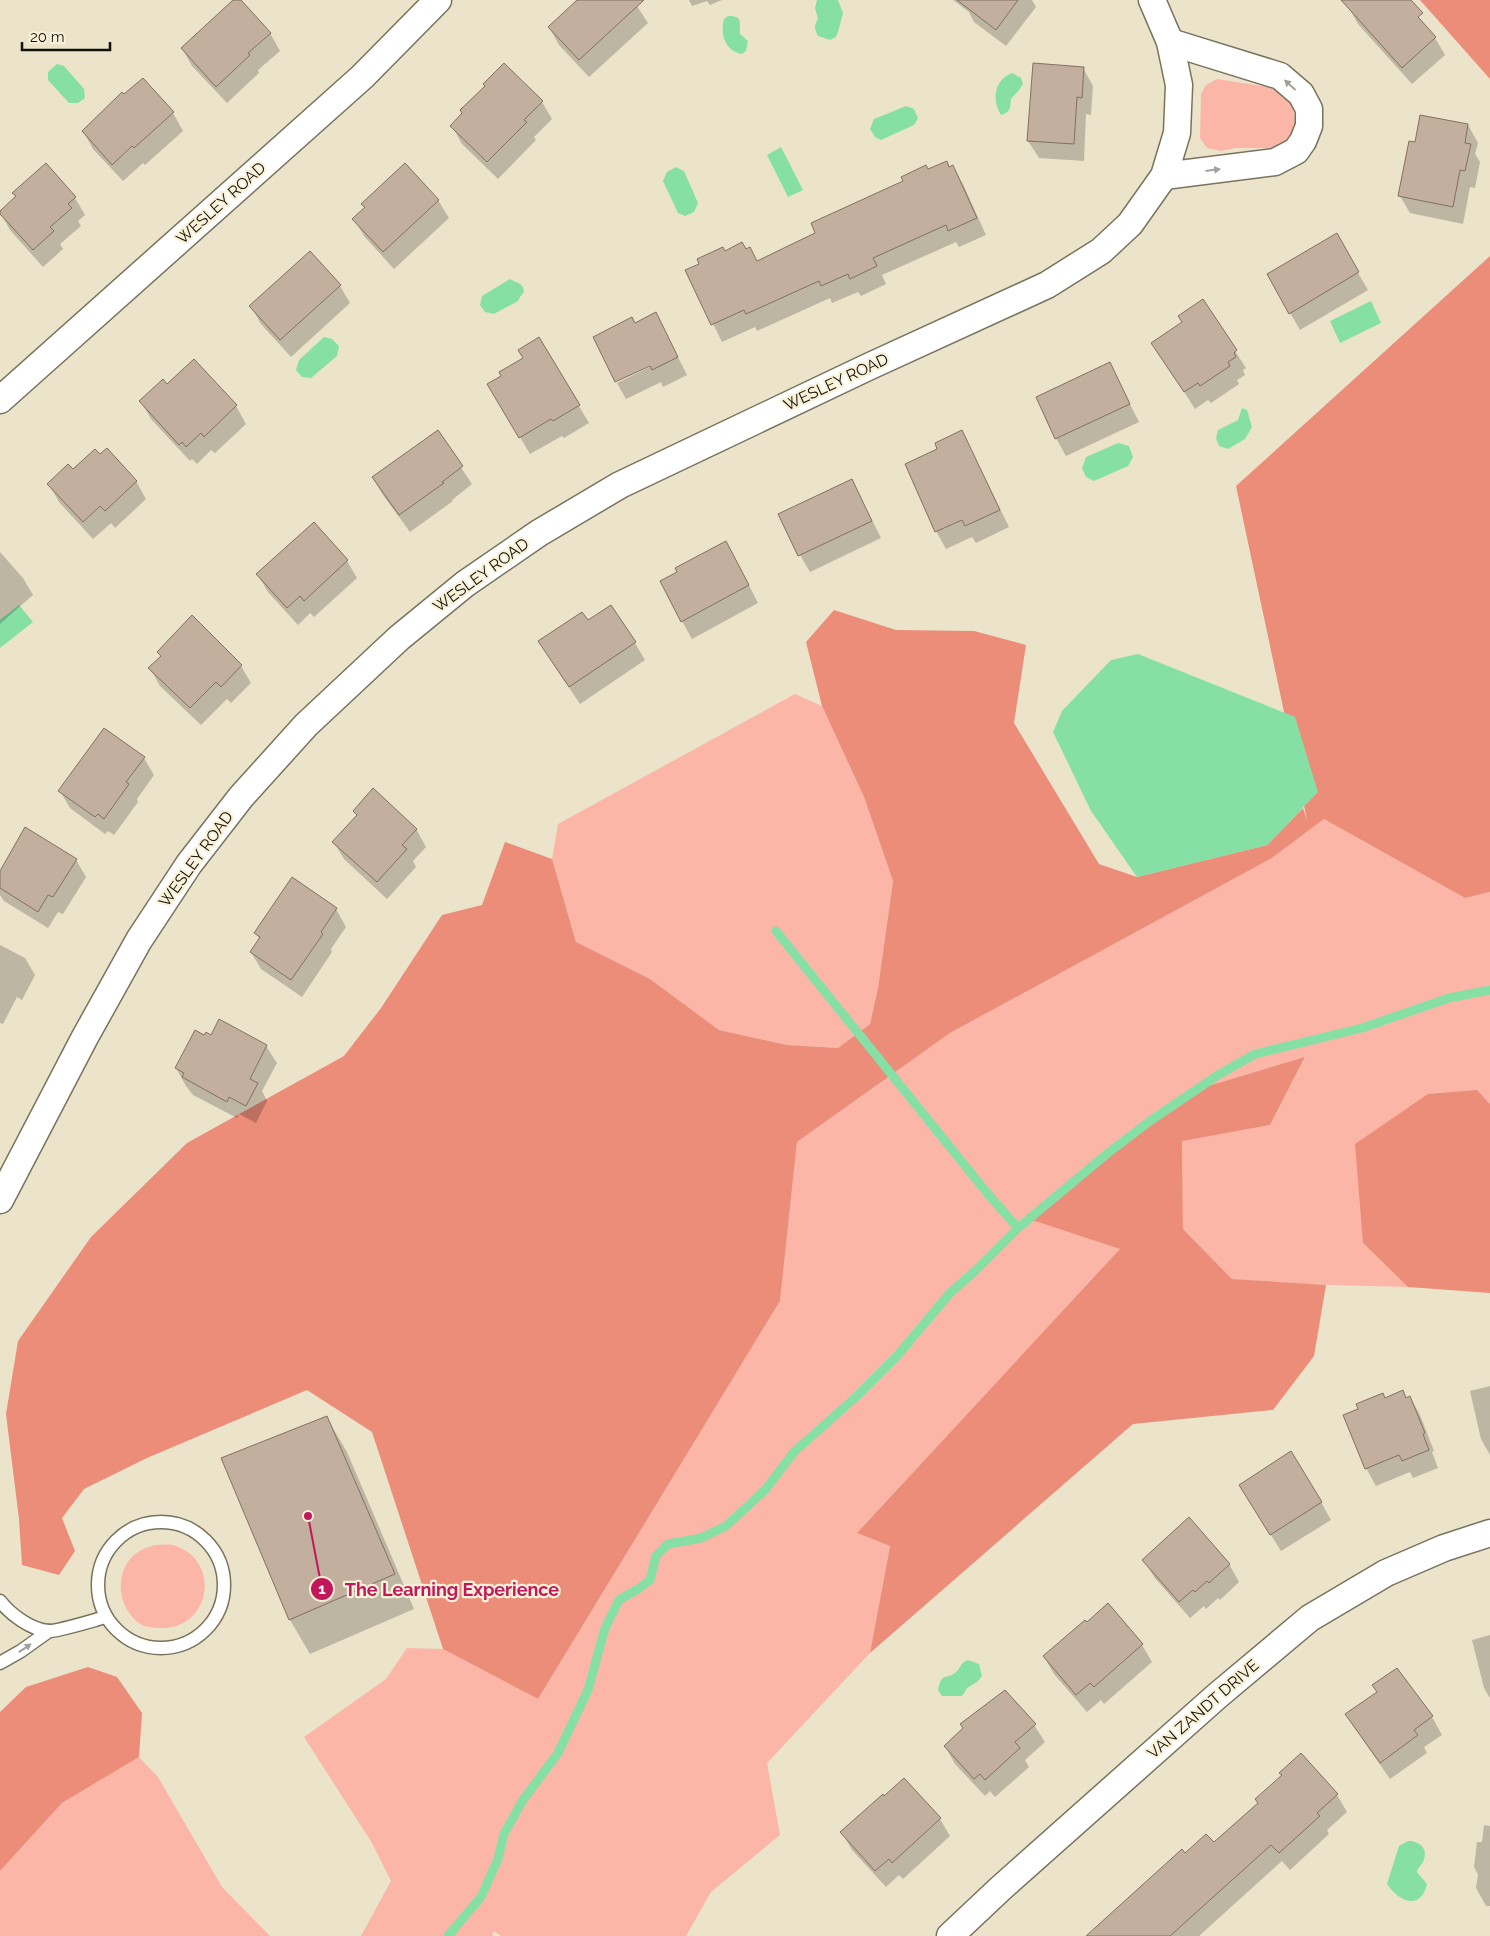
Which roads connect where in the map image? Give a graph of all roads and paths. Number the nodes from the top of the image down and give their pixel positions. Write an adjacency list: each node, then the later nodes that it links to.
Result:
1 (438, 0): 5 (street, WESLEY ROAD)
2 (1152, 0): 3 (street, WESLEY ROAD)
3 (1170, 42): 4 (street, WESLEY ROAD); 4 (street, one-way to 3)
4 (1164, 176): 6 (street, WESLEY ROAD)
5 (0, 400)
6 (0, 1200)
7 (1490, 1533): 12 (street, VAN ZANDT DRIVE)
8 (0, 1601): 10 (lane)
9 (106, 1616): 9 (lane); 10 (lane)
10 (49, 1631): 11 (lane, one-way to 10)
11 (0, 1663)
12 (950, 1936)

